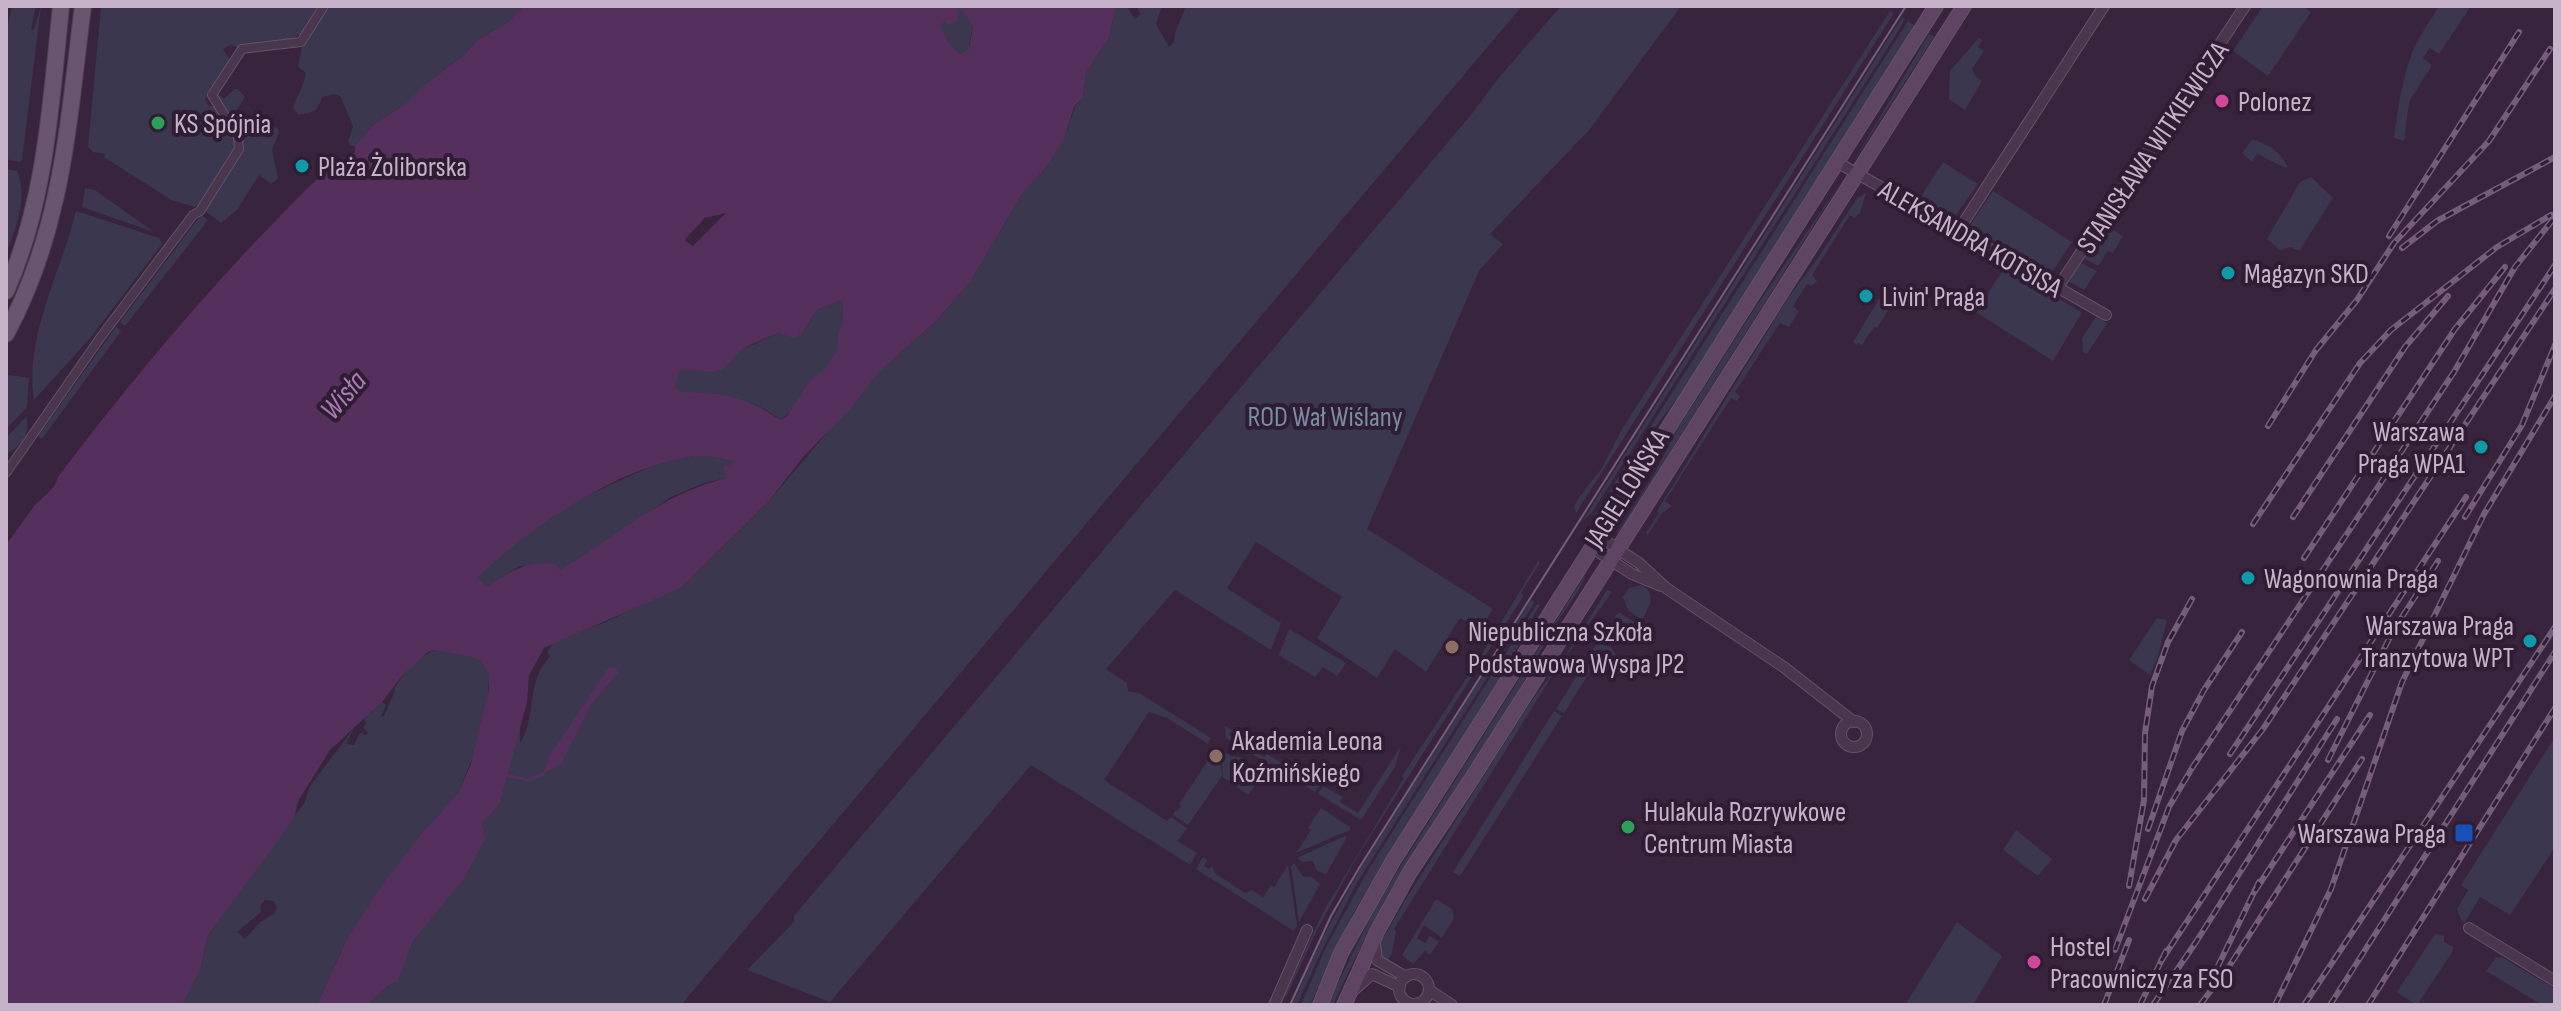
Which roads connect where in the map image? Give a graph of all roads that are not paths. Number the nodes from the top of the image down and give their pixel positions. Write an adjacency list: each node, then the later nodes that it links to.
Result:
1 (61, 6): 12 (main road)
2 (83, 6): 14 (main road)
3 (324, 6): 15 (street)
4 (1936, 6): 8 (main road, JAGIELLOŃSKA)
5 (1964, 6): 9 (main road, JAGIELLOŃSKA)
6 (2104, 6): 10 (street)
7 (2245, 6): 11 (street, STANISŁAWA WITKIEWICZA)
8 (1835, 161): 9 (street, ALEKSANDRA KOTSISA); 16 (main road, JAGIELLOŃSKA)
9 (1859, 174): 10 (street, ALEKSANDRA KOTSISA); 17 (main road, JAGIELLOŃSKA)
10 (1958, 231): 11 (street, ALEKSANDRA KOTSISA)
11 (2058, 287): 13 (street, ALEKSANDRA KOTSISA)
12 (6, 291)
13 (2106, 315)
14 (6, 334)
15 (6, 473)
16 (1595, 542): 17 (street); 28 (main road, JAGIELLOŃSKA)
17 (1615, 555): 18 (street); 21 (main road, JAGIELLOŃSKA)
18 (1854, 722)
19 (2469, 928): 22 (street)
20 (1307, 930): 27 (street)
21 (1378, 930): 23 (street); 25 (main road, JAGIELLOŃSKA)
22 (2555, 981)
23 (1403, 982): 24 (street); 25 (street); 26 (street)
24 (1429, 990): 26 (street); 29 (street)
25 (1346, 1001)
26 (1425, 1003)
27 (1274, 1005)
28 (1320, 1005)
29 (1452, 1005)

